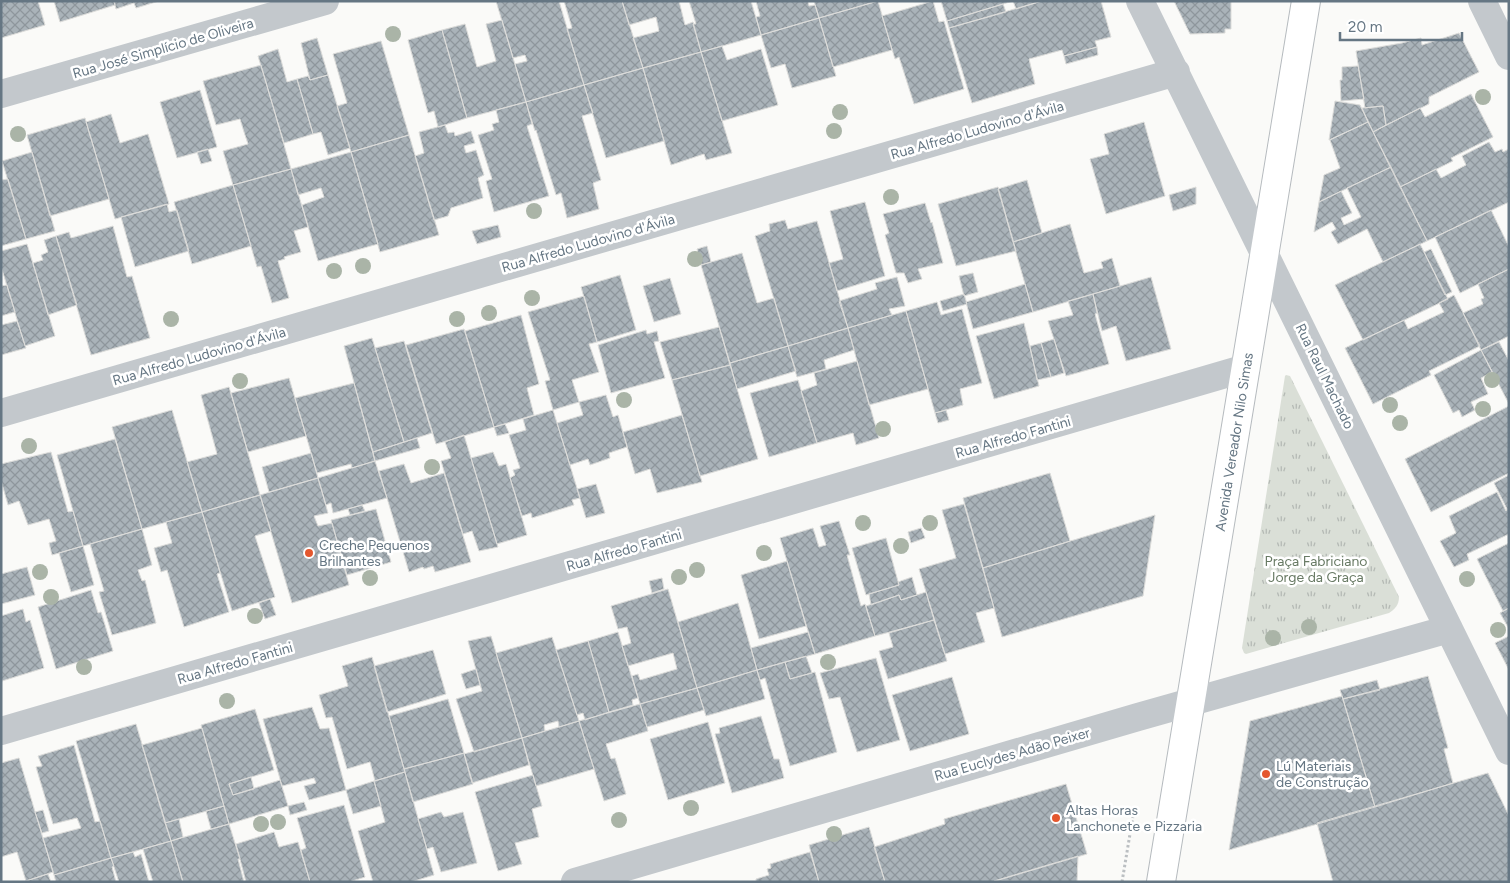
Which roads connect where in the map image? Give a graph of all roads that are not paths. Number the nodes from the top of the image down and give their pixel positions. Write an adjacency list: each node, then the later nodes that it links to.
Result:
1 (325, 1): 7 (street, Rua José Simplício de Oliveira)
2 (1140, 1): 6 (street, Rua Raul Machado)
3 (1306, 1): 8 (main road, Avenida Vereador Nilo Simas)
4 (1482, 1): 5 (street)
5 (1509, 56)
6 (1176, 72): 8 (street, Rua Raul Machado); 10 (street, Rua Alfredo Ludovino d'Ávila)
7 (1, 94)
8 (1264, 253): 9 (main road, Avenida Vereador Nilo Simas); 11 (street, Rua Raul Machado)
9 (1246, 368): 12 (main road, Avenida Vereador Nilo Simas); 13 (street, Rua Alfredo Fantini)
10 (1, 413)
11 (1449, 629): 12 (street, Rua Euclydes Adão Peixer); 14 (street, Rua Raul Machado)
12 (1191, 702): 15 (street, Rua Euclydes Adão Peixer); 16 (main road, Avenida Vereador Nilo Simas)
13 (1, 731)
14 (1509, 751)
15 (575, 882)
16 (1161, 882)

